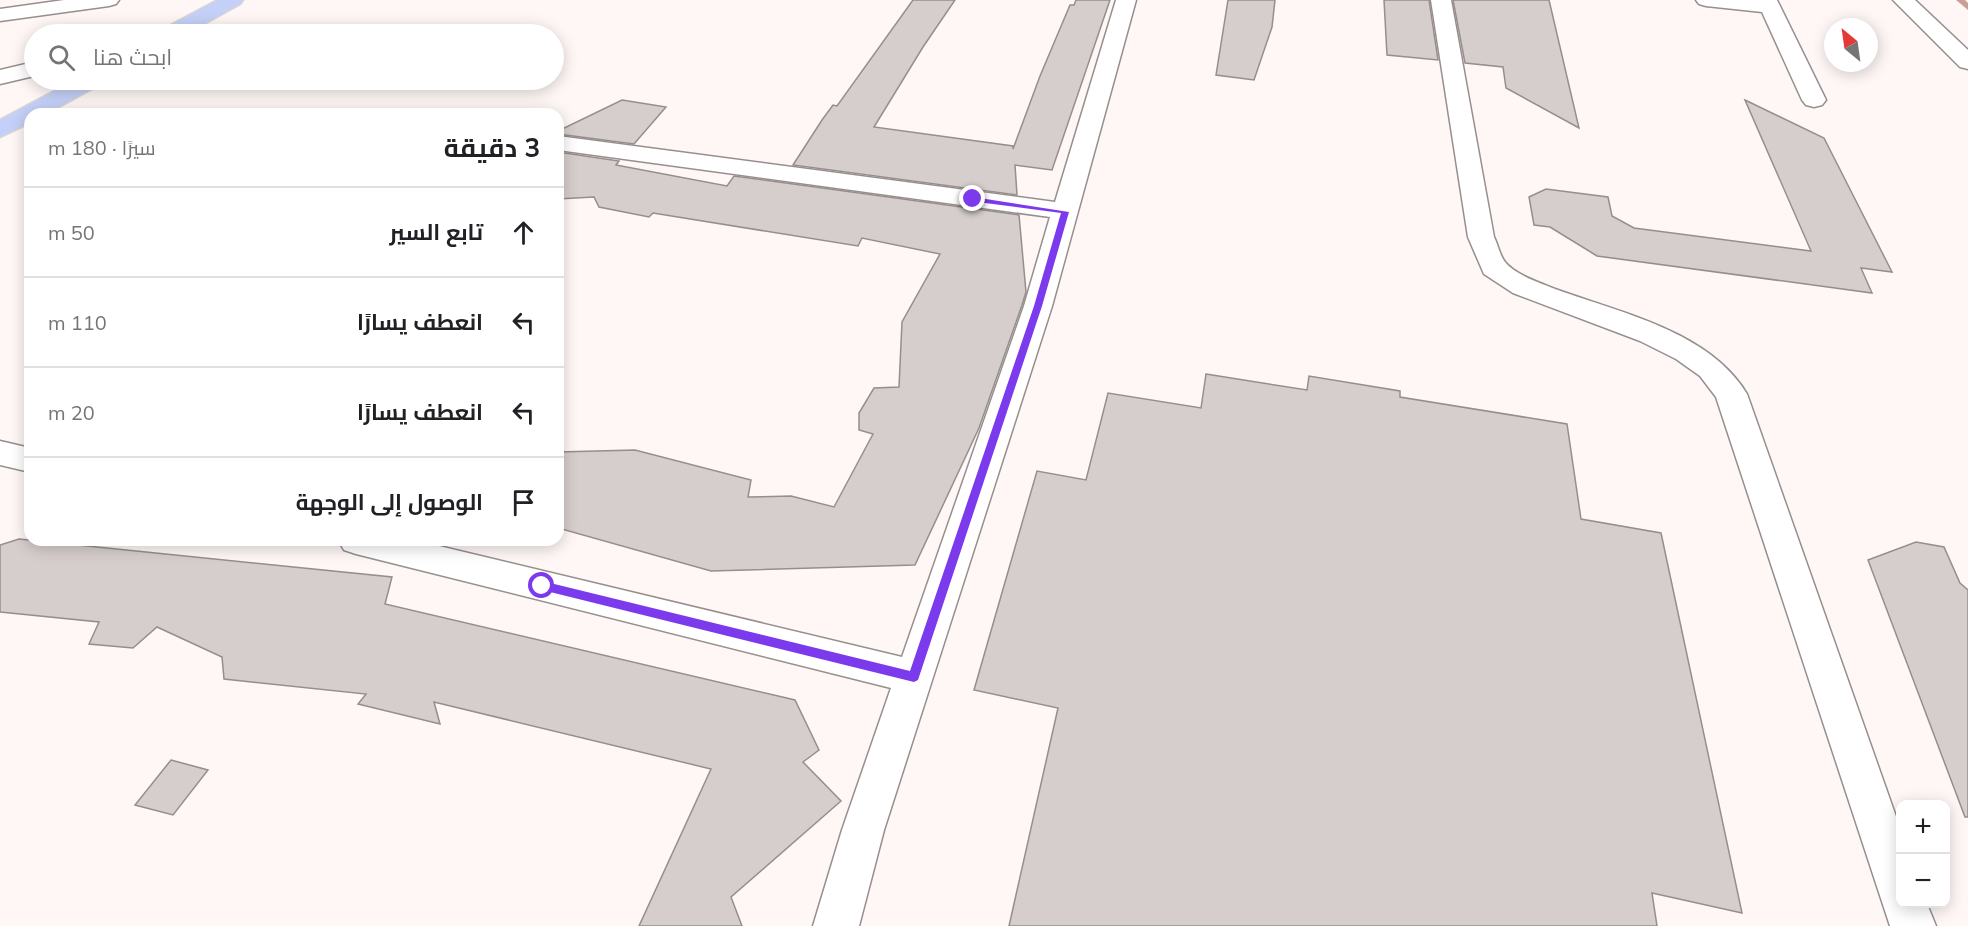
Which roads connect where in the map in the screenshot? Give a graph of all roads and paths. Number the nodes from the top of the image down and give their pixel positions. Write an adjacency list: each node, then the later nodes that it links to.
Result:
1 (109, 0): 7 (street)
2 (233, 0): 10 (main road)
3 (1126, 0): 20 (street)
4 (1441, 0): 25 (street)
5 (1706, 0): 8 (street)
6 (1903, 0): 11 (street)
7 (88, 1): 9 (street)
8 (1769, 3): 15 (street)
9 (0, 15)
10 (189, 24)
11 (1968, 62)
12 (24, 71): 13 (street)
13 (0, 77)
14 (72, 90): 16 (main road)
15 (1814, 100)
16 (40, 108)
17 (24, 117): 18 (main road)
18 (0, 130)
19 (564, 144): 20 (street)
20 (1065, 212): 24 (street)
21 (0, 453): 22 (street)
22 (24, 459)
23 (380, 546): 24 (street)
24 (914, 677): 27 (street)
25 (1896, 877)
26 (1907, 908): 28 (street)
27 (836, 926)
28 (1913, 926)

